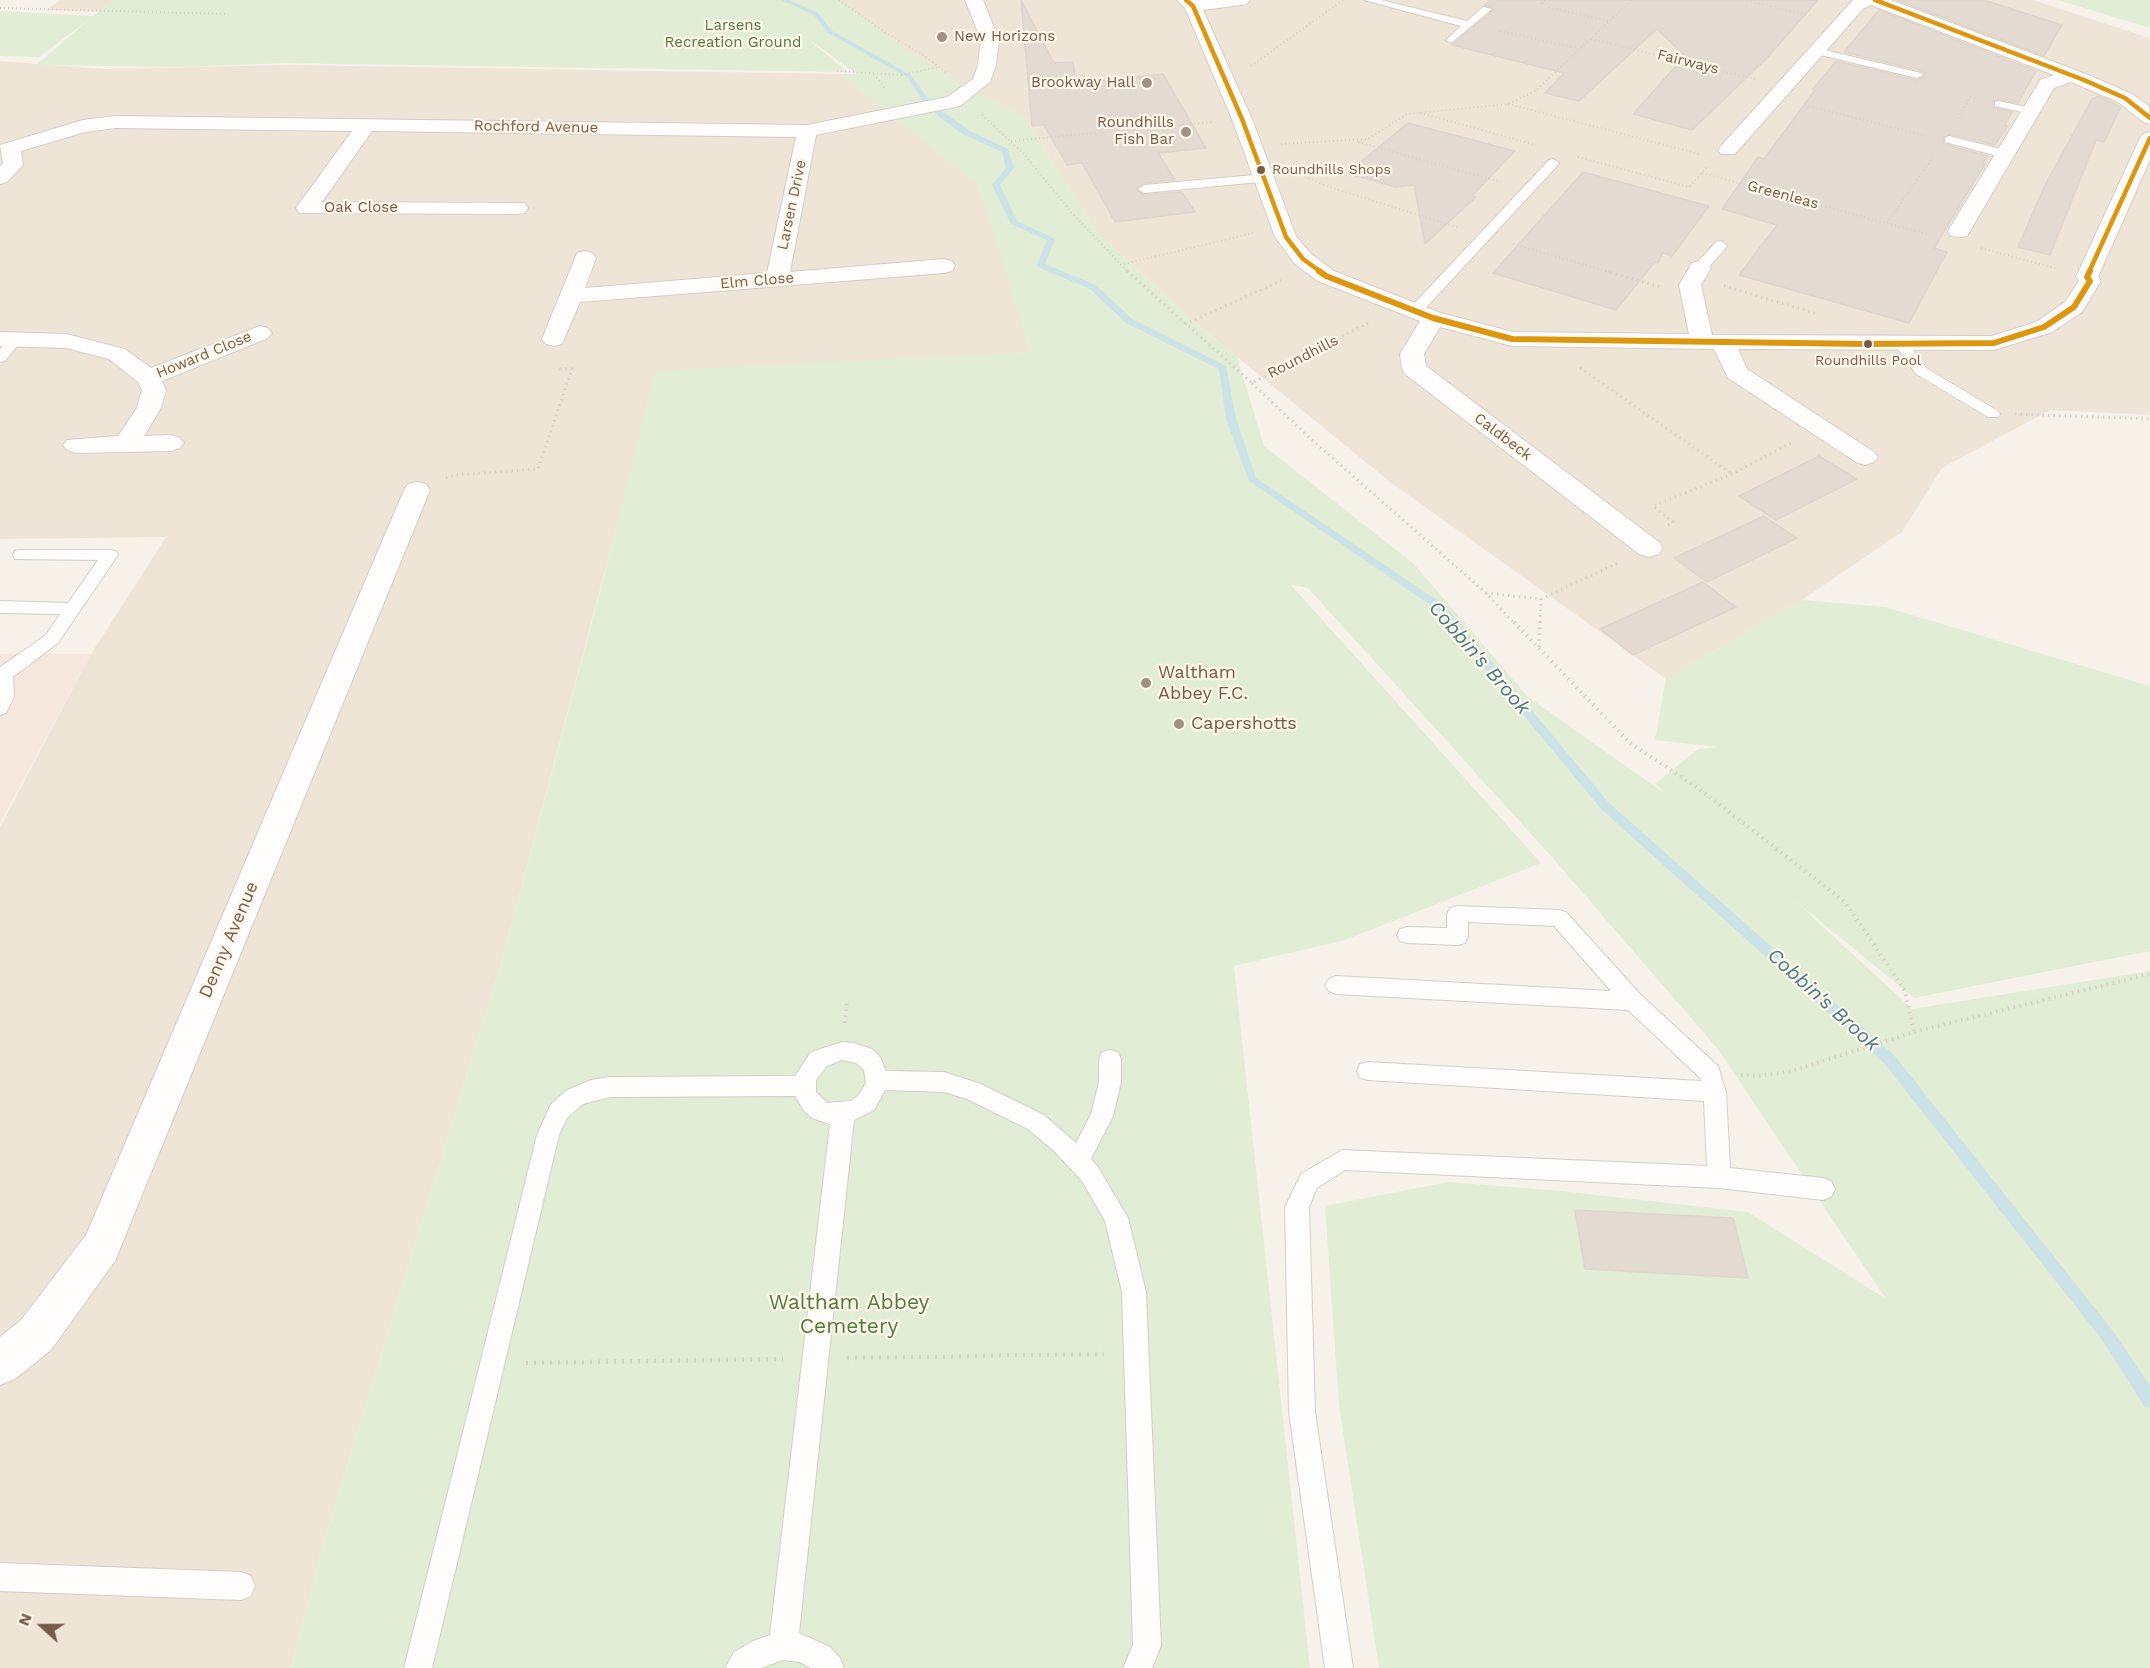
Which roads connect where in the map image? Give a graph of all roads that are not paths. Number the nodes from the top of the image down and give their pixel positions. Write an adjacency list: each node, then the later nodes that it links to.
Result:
1 (974, 0): 17 (street, Rochford Avenue)
2 (1241, 0): 6 (street)
3 (1370, 0): 8 (lane)
4 (1867, 0): 10 (street)
5 (1875, 0): 12 (street)
6 (1190, 3): 25 (street)
7 (1487, 9): 8 (lane)
8 (1470, 25): 9 (lane)
9 (1451, 40)
10 (1816, 51): 11 (lane); 21 (street)
11 (1917, 75)
12 (2071, 75): 14 (street); 15 (street)
13 (2000, 104): 14 (lane)
14 (2031, 111): 22 (street)
15 (2150, 118)
16 (366, 125): 17 (street, Rochford Avenue); 20 (street, Rochford Avenue); 27 (street, Oak Close)
17 (807, 131): 33 (street, Larsen Drive)
18 (2150, 138): 39 (street)
19 (1949, 140): 22 (lane)
20 (5, 149): 24 (street)
21 (1728, 150)
22 (2005, 154): 28 (street)
23 (1553, 163): 35 (lane)
24 (0, 178)
25 (1266, 178): 26 (lane); 35 (street)
26 (1144, 189)
27 (517, 208)
28 (1959, 231)
29 (1721, 245): 32 (lane)
30 (585, 258): 34 (street)
31 (944, 266): 33 (street, Elm Close)
32 (1697, 273): 38 (street)
33 (777, 279): 34 (street, Elm Close)
34 (571, 296): 37 (street)
35 (1416, 312): 38 (street); 48 (street, Caldbeck)
36 (260, 333): 41 (street, Howard Close)
37 (554, 339)
38 (1712, 342): 39 (street); 46 (street)
39 (1900, 342): 42 (lane)
40 (5, 346): 41 (street, Howard Close)
41 (148, 378): 44 (street, Howard Close)
42 (1993, 414)
43 (171, 443): 44 (street)
44 (126, 444): 45 (street)
45 (76, 445)
46 (1866, 457)
47 (417, 490): 66 (street, Denny Avenue)
48 (1642, 544)
49 (21, 555): 51 (lane)
50 (0, 608): 51 (lane)
51 (73, 609): 52 (lane)
52 (2, 674): 53 (lane)
53 (0, 709)
54 (1407, 935): 56 (lane)
55 (1336, 985): 56 (lane)
56 (1633, 1001): 60 (lane)
57 (1110, 1059): 63 (lane)
58 (1368, 1071): 60 (lane)
59 (877, 1080): 61 (lane); 62 (lane); 63 (lane)
60 (1713, 1083): 64 (lane)
61 (804, 1086): 62 (lane); 70 (lane)
62 (843, 1113): 69 (lane)
63 (1078, 1161): 73 (lane)
64 (1719, 1177): 65 (lane); 74 (lane)
65 (1823, 1189)
66 (0, 1364)
67 (0, 1577): 68 (lane)
68 (241, 1586)
69 (783, 1646): 71 (lane); 72 (lane)
70 (418, 1668)
71 (739, 1668)
72 (830, 1668)
73 (1137, 1668)
74 (1339, 1668)

